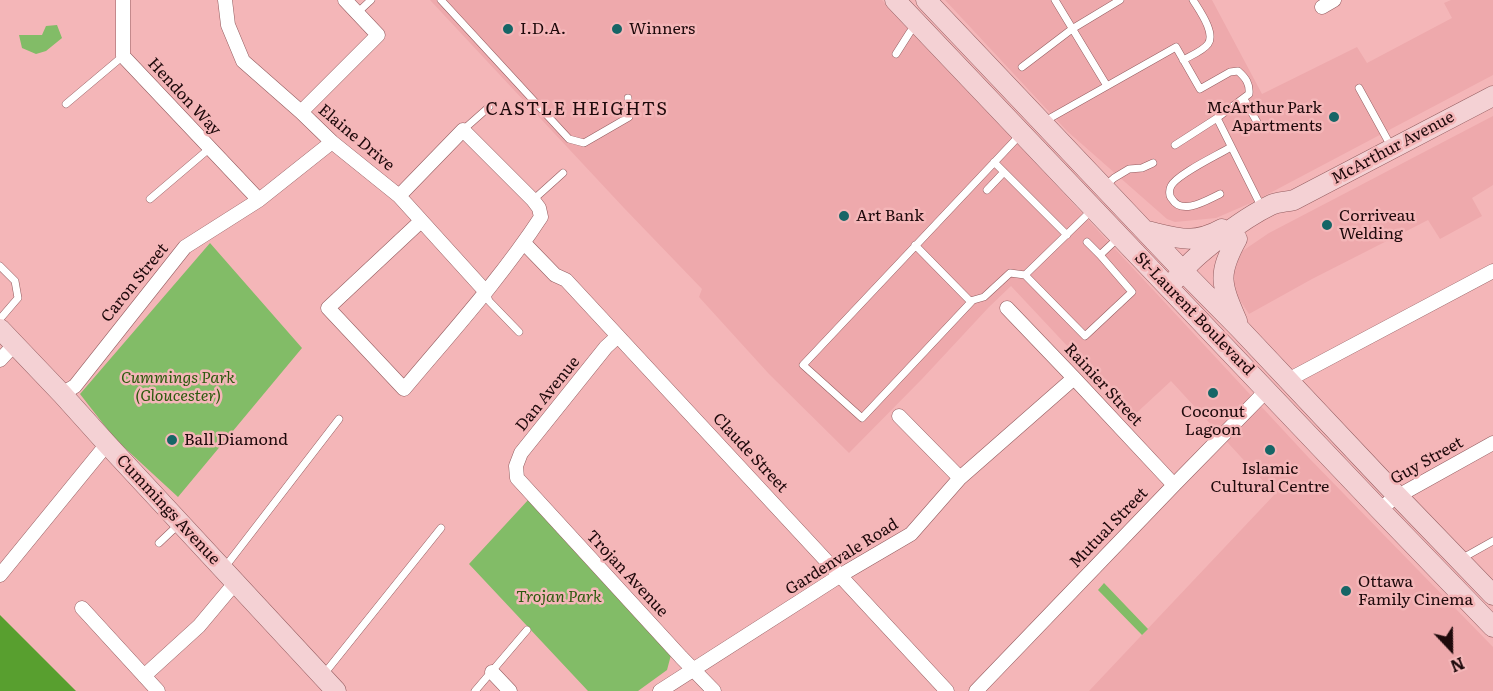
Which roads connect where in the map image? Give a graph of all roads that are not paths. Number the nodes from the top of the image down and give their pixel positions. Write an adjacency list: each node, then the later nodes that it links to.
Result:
1 (123, 0): 15 (street, Hendon Way)
2 (225, 0): 25 (street, Elaine Drive)
3 (345, 0): 11 (street)
4 (371, 0): 11 (lane)
5 (441, 0): 21 (lane)
6 (895, 0): 12 (main road, St-Laurent Boulevard)
7 (926, 0): 27 (main road, St-Laurent Boulevard)
8 (1055, 0): 13 (lane)
9 (1120, 0): 13 (lane)
10 (1193, 0): 16 (lane)
11 (357, 12): 25 (street)
12 (917, 23): 14 (lane); 30 (main road, St-Laurent Boulevard)
13 (1072, 29): 17 (lane); 18 (lane)
14 (896, 54)
15 (123, 56): 23 (lane); 34 (street, Hendon Way)
16 (1183, 60): 18 (lane); 22 (lane)
17 (1022, 67)
18 (1107, 86): 27 (lane)
19 (1359, 88): 35 (lane)
20 (1493, 96): 35 (main road, McArthur Avenue)
21 (628, 98)
22 (1244, 99): 26 (lane); 28 (lane)
23 (66, 104)
24 (489, 107): 29 (lane)
25 (301, 112): 31 (street, Elaine Drive)
26 (1216, 118): 32 (lane); 33 (lane)
27 (1043, 123): 40 (main road, St-Laurent Boulevard)
28 (1261, 129)
29 (463, 130): 43 (street); 46 (street)
30 (1022, 133): 36 (lane); 48 (main road, St-Laurent Boulevard)
31 (332, 142): 43 (street, Elaine Drive); 45 (street, Caron Street)
32 (1175, 145)
33 (1231, 147): 42 (lane); 49 (lane)
34 (210, 148): 44 (lane); 45 (street, Hendon Way)
35 (1392, 148): 47 (main road, McArthur Avenue)
36 (994, 162): 38 (lane); 57 (lane)
37 (1153, 163): 40 (lane)
38 (1004, 172): 41 (lane); 52 (lane)
39 (563, 173): 46 (lane)
40 (1104, 187): 51 (main road, St-Laurent Boulevard)
41 (987, 190)
42 (1220, 194)
43 (399, 196): 50 (street, Elaine Drive)
44 (150, 199)
45 (260, 200): 77 (street, Caron Street)
46 (532, 200): 56 (street)
47 (1294, 200): 49 (main road, McArthur Avenue); 54 (main road, McArthur Avenue)
48 (1094, 209): 52 (lane); 53 (main road, St-Laurent Boulevard)
49 (1255, 214): 51 (main road); 61 (main road, McArthur Avenue)
50 (421, 221): 64 (street, Elaine Drive); 64 (street)
51 (1147, 231): 61 (main road, St-Laurent Boulevard)
52 (1067, 235): 62 (lane)
53 (1120, 236): 58 (lane); 63 (main road, St-Laurent Boulevard)
54 (1237, 239): 61 (main road, McArthur Avenue); 68 (main road)
55 (1087, 242): 58 (lane)
56 (524, 243): 64 (street); 71 (street, Claude Street)
57 (915, 245): 65 (lane); 65 (lane)
58 (1100, 255): 62 (lane)
59 (0, 266): 67 (lane)
60 (1493, 271): 75 (street)
61 (1186, 273): 63 (main road, McArthur Avenue); 68 (main road, St-Laurent Boulevard)
62 (1025, 275): 65 (lane)
63 (1169, 288): 76 (main road, St-Laurent Boulevard)
64 (486, 292): 70 (lane)
65 (972, 301)
66 (1007, 308): 74 (street, Rainier Street)
67 (0, 319)
68 (1240, 328): 75 (main road, St-Laurent Boulevard)
69 (0, 329): 72 (main road, Cummings Avenue)
70 (519, 332)
71 (618, 336): 82 (street, Dan Avenue); 93 (street, Claude Street)
72 (14, 345): 73 (street); 77 (main road, Cummings Avenue)
73 (0, 360)
74 (1074, 378): 83 (street, Gardenvale Road); 84 (street, Rainier Street)
75 (1288, 380): 85 (main road, St-Laurent Boulevard)
76 (1267, 390): 84 (street, Mutual Street); 86 (main road, St-Laurent Boulevard)
77 (62, 394): 81 (main road, Cummings Avenue)
78 (899, 416): 83 (street)
79 (339, 419): 94 (lane)
80 (1493, 443): 85 (street, Guy Street)
81 (107, 444): 87 (main road, Cummings Avenue); 92 (street)
82 (518, 478): 99 (street, Trojan Avenue)
83 (960, 478): 93 (street, Gardenvale Road)
84 (1174, 485): 110 (street, Mutual Street)
85 (1398, 496): 86 (street, Guy Street); 91 (main road, St-Laurent Boulevard)
86 (1379, 509): 97 (main road, St-Laurent Boulevard)
87 (180, 523): 90 (lane); 94 (main road, Cummings Avenue)
88 (441, 528): 102 (lane)
89 (1493, 541): 91 (lane)
90 (159, 543)
91 (1459, 560): 95 (main road, St-Laurent Boulevard)
92 (0, 575)
93 (841, 575): 99 (street, Gardenvale Road); 109 (street, Claude Street)
94 (229, 576): 101 (street); 102 (main road, Cummings Avenue)
95 (1493, 595)
96 (82, 608): 101 (street)
97 (1493, 627)
98 (527, 630): 100 (lane)
99 (693, 669): 107 (street, Gardenvale Road); 108 (street, Trojan Avenue)
100 (492, 672): 105 (lane); 106 (street)
101 (144, 676): 103 (street)
102 (322, 676): 104 (main road, Cummings Avenue)
103 (158, 691)
104 (336, 691)
105 (475, 691)
106 (510, 691)
107 (660, 691)
108 (714, 691)
109 (947, 691)
110 (976, 691)

